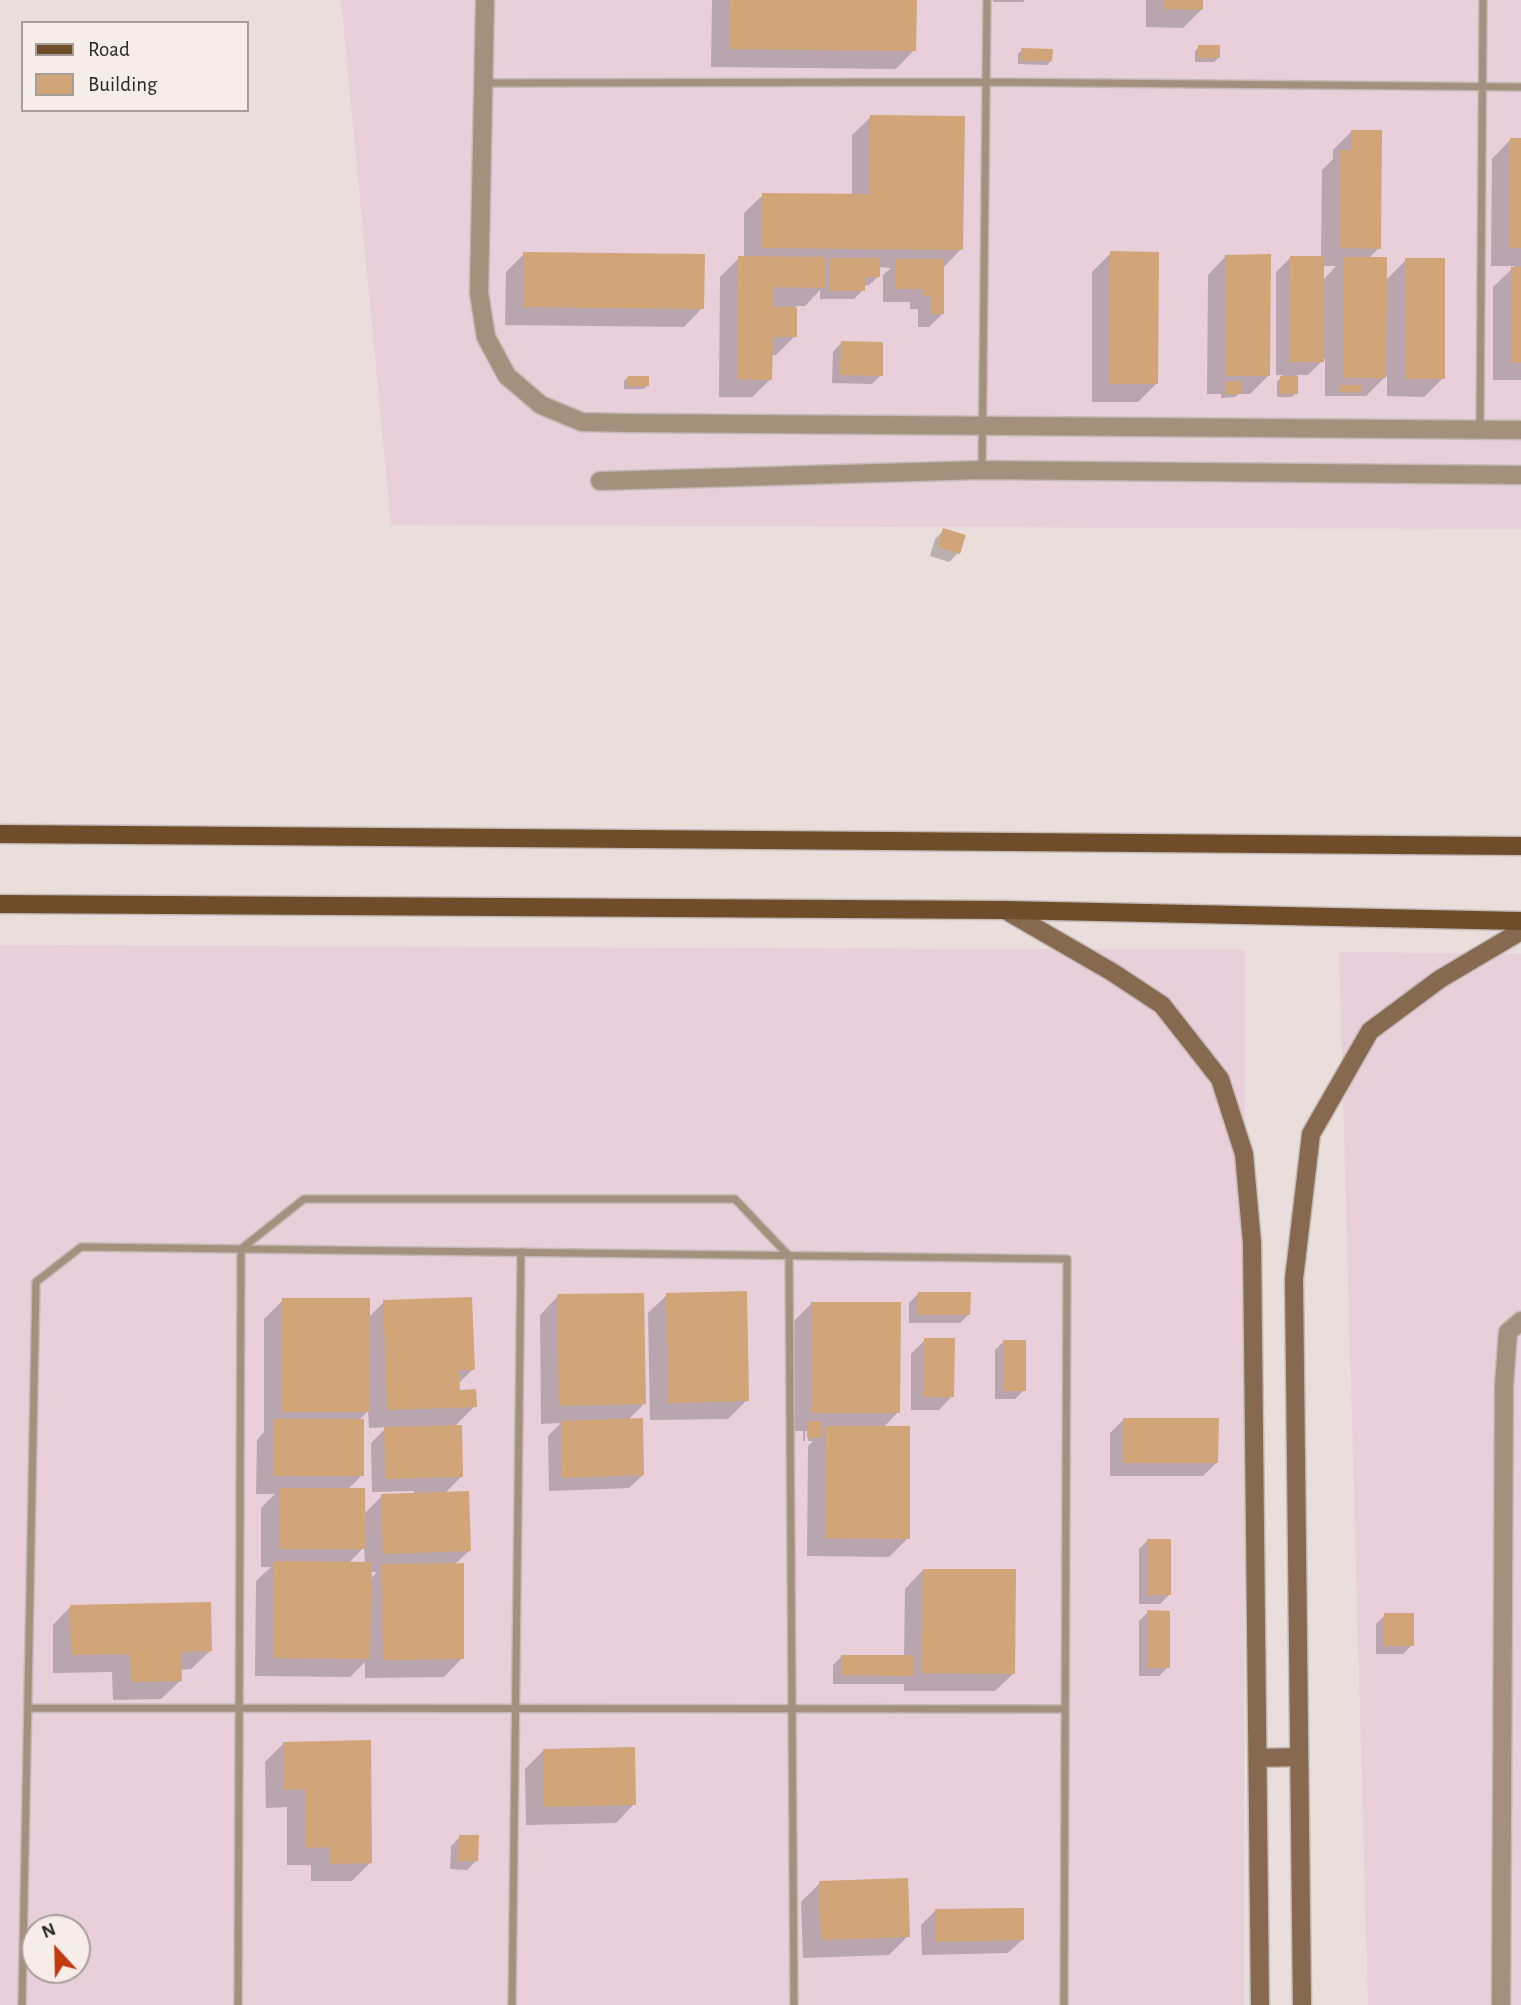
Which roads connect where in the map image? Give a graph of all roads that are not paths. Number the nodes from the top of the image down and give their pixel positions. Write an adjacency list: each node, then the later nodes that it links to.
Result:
1 (485, 0): 5 (street)
2 (987, 0): 4 (lane)
3 (1483, 0): 6 (lane)
4 (986, 82): 5 (lane); 6 (lane); 8 (lane)
5 (484, 83): 8 (street)
6 (1483, 87): 7 (lane); 9 (lane)
7 (1521, 87)
8 (982, 427): 9 (street); 11 (lane)
9 (1480, 430): 10 (street)
10 (1521, 430)
11 (982, 470): 12 (street); 13 (street)
12 (1521, 475)
13 (600, 481)
14 (0, 834): 15 (main road)
15 (1521, 846)
16 (0, 904): 17 (main road)
17 (1005, 910): 18 (main road); 30 (main road)
18 (1521, 922)
19 (1521, 931): 29 (main road)
20 (241, 1249): 21 (lane); 22 (lane); 24 (lane); 25 (lane)
21 (522, 1252): 22 (lane); 26 (lane)
22 (789, 1256): 27 (lane); 28 (lane)
23 (1521, 1321): 38 (street)
24 (28, 1708): 25 (lane); 31 (lane)
25 (239, 1709): 26 (lane); 32 (lane)
26 (516, 1709): 27 (lane); 33 (lane)
27 (792, 1709): 28 (lane); 34 (lane)
28 (1065, 1709): 35 (lane)
29 (1300, 1757): 30 (main road); 37 (main road)
30 (1258, 1758): 36 (main road)
31 (22, 2005)
32 (238, 2005)
33 (512, 2005)
34 (793, 2005)
35 (1064, 2005)
36 (1260, 2005)
37 (1302, 2005)
38 (1501, 2005)

